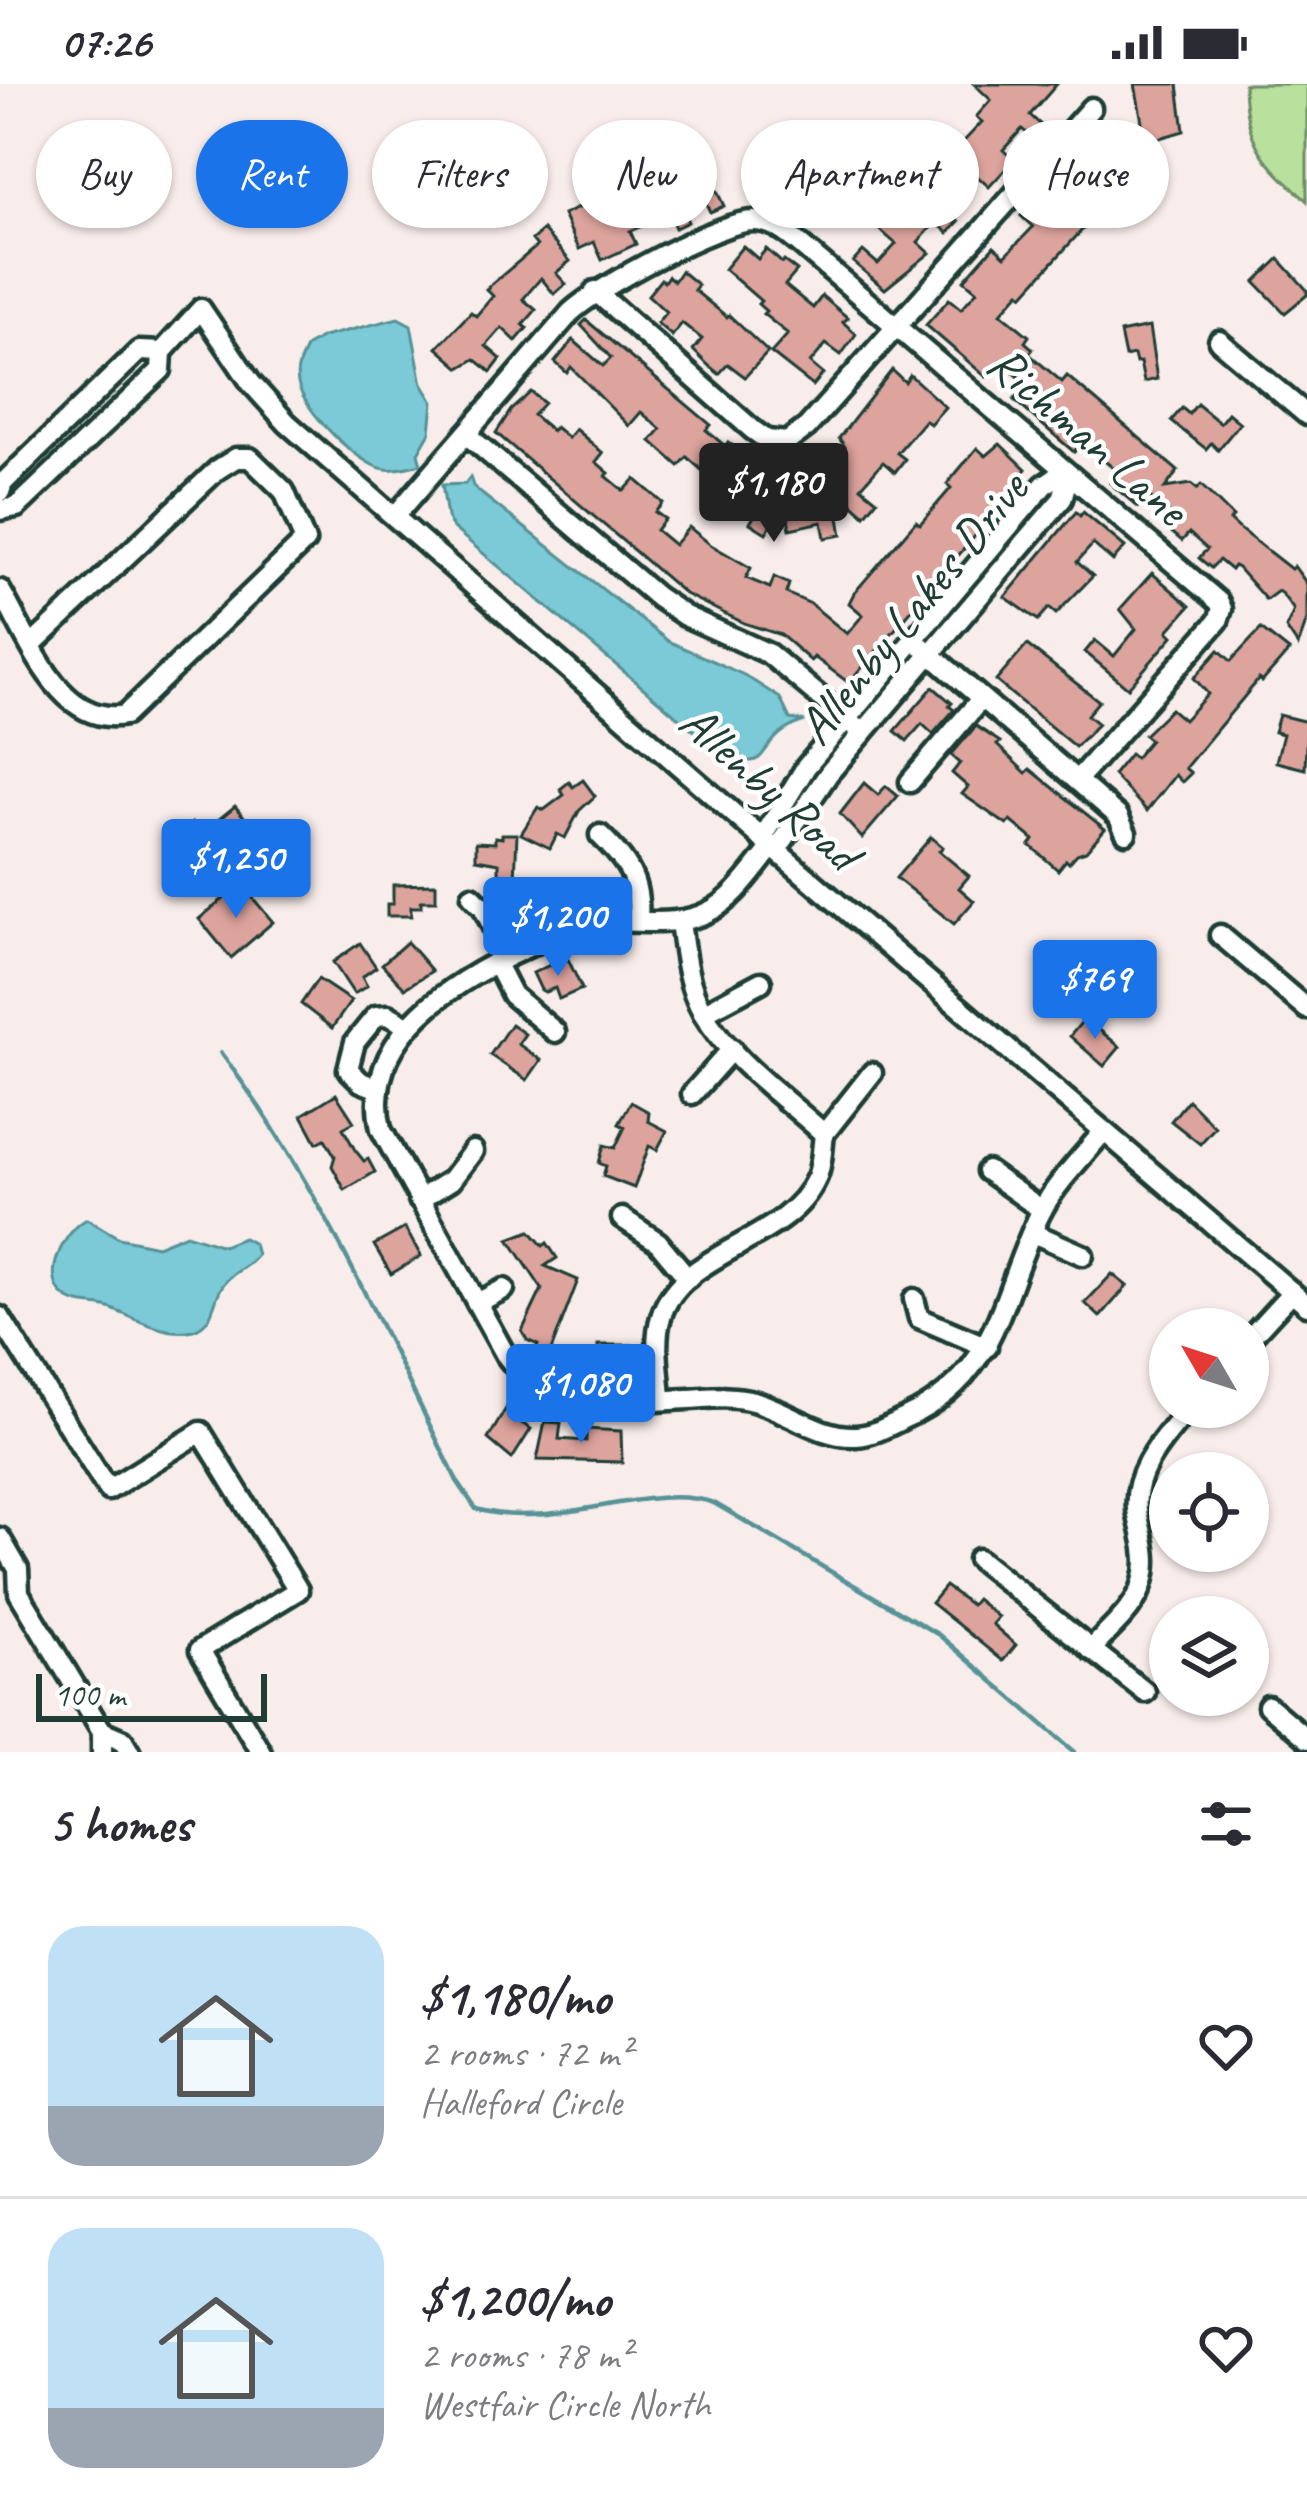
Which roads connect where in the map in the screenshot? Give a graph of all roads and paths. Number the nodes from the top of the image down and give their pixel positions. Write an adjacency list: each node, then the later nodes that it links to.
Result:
1 (1091, 108): 3 (street)
2 (595, 291): 3 (street, Richman Lane); 3 (street); 7 (street)
3 (895, 324): 8 (street, Richman Lane)
4 (1219, 340): 6 (street)
5 (162, 352): 9 (street); 10 (street); 11 (street, Allenby Road)
6 (1307, 415)
7 (466, 434): 11 (street); 17 (street)
8 (1067, 473): 13 (street, Allenby Lakes Drive); 15 (street, Allenby Lakes Drive); 19 (street, Richman Lane)
9 (0, 491)
10 (0, 510)
11 (396, 515): 23 (street, Allenby Road)
12 (0, 590): 14 (street)
13 (913, 639): 15 (street); 17 (street, Allenby Lakes Drive)
14 (32, 644): 14 (street)
15 (930, 654): 16 (street); 18 (street, Allenby Lakes Drive)
16 (981, 698): 19 (street); 20 (street)
17 (846, 718): 18 (street); 23 (street, Allenby Lakes Drive)
18 (863, 733): 23 (street, Allenby Lakes Drive)
19 (1077, 781): 21 (street)
20 (910, 782)
21 (1126, 833)
22 (600, 836): 25 (street)
23 (770, 846): 26 (street); 38 (street, Allenby Road)
24 (472, 896): 28 (street)
25 (638, 919): 26 (street); 28 (street)
26 (680, 921): 31 (street)
27 (1220, 935): 30 (street)
28 (501, 959): 32 (street); 33 (street)
29 (761, 982): 31 (street)
30 (1307, 1009)
31 (703, 1013): 34 (street)
32 (409, 1027): 36 (street); 36 (street)
33 (555, 1032)
34 (731, 1049): 37 (street); 39 (street)
35 (872, 1073): 39 (street)
36 (380, 1089): 42 (street)
37 (692, 1094)
38 (1104, 1131): 43 (street); 49 (street, Allenby Road)
39 (824, 1134): 47 (street)
40 (473, 1151): 42 (street)
41 (987, 1171): 43 (street)
42 (419, 1200): 51 (street)
43 (1042, 1210): 45 (street)
44 (622, 1218): 47 (street)
45 (1033, 1233): 46 (street); 54 (street)
46 (1083, 1256)
47 (688, 1277): 55 (street)
48 (504, 1289): 51 (street)
49 (1301, 1295): 53 (street)
50 (914, 1299): 54 (street)
51 (477, 1304): 55 (street)
52 (0, 1316): 67 (street)
53 (1269, 1322)
54 (987, 1347): 55 (street)
55 (662, 1400)
56 (1173, 1428): 60 (street)
57 (0, 1538): 59 (street)
58 (978, 1558): 60 (street)
59 (9, 1589): 63 (street)
60 (1091, 1649): 61 (street)
61 (1145, 1692)
62 (1269, 1707): 64 (street)
63 (102, 1731): 65 (street); 66 (street)
64 (1307, 1739)
65 (102, 1752)
66 (130, 1752)
67 (261, 1752)

